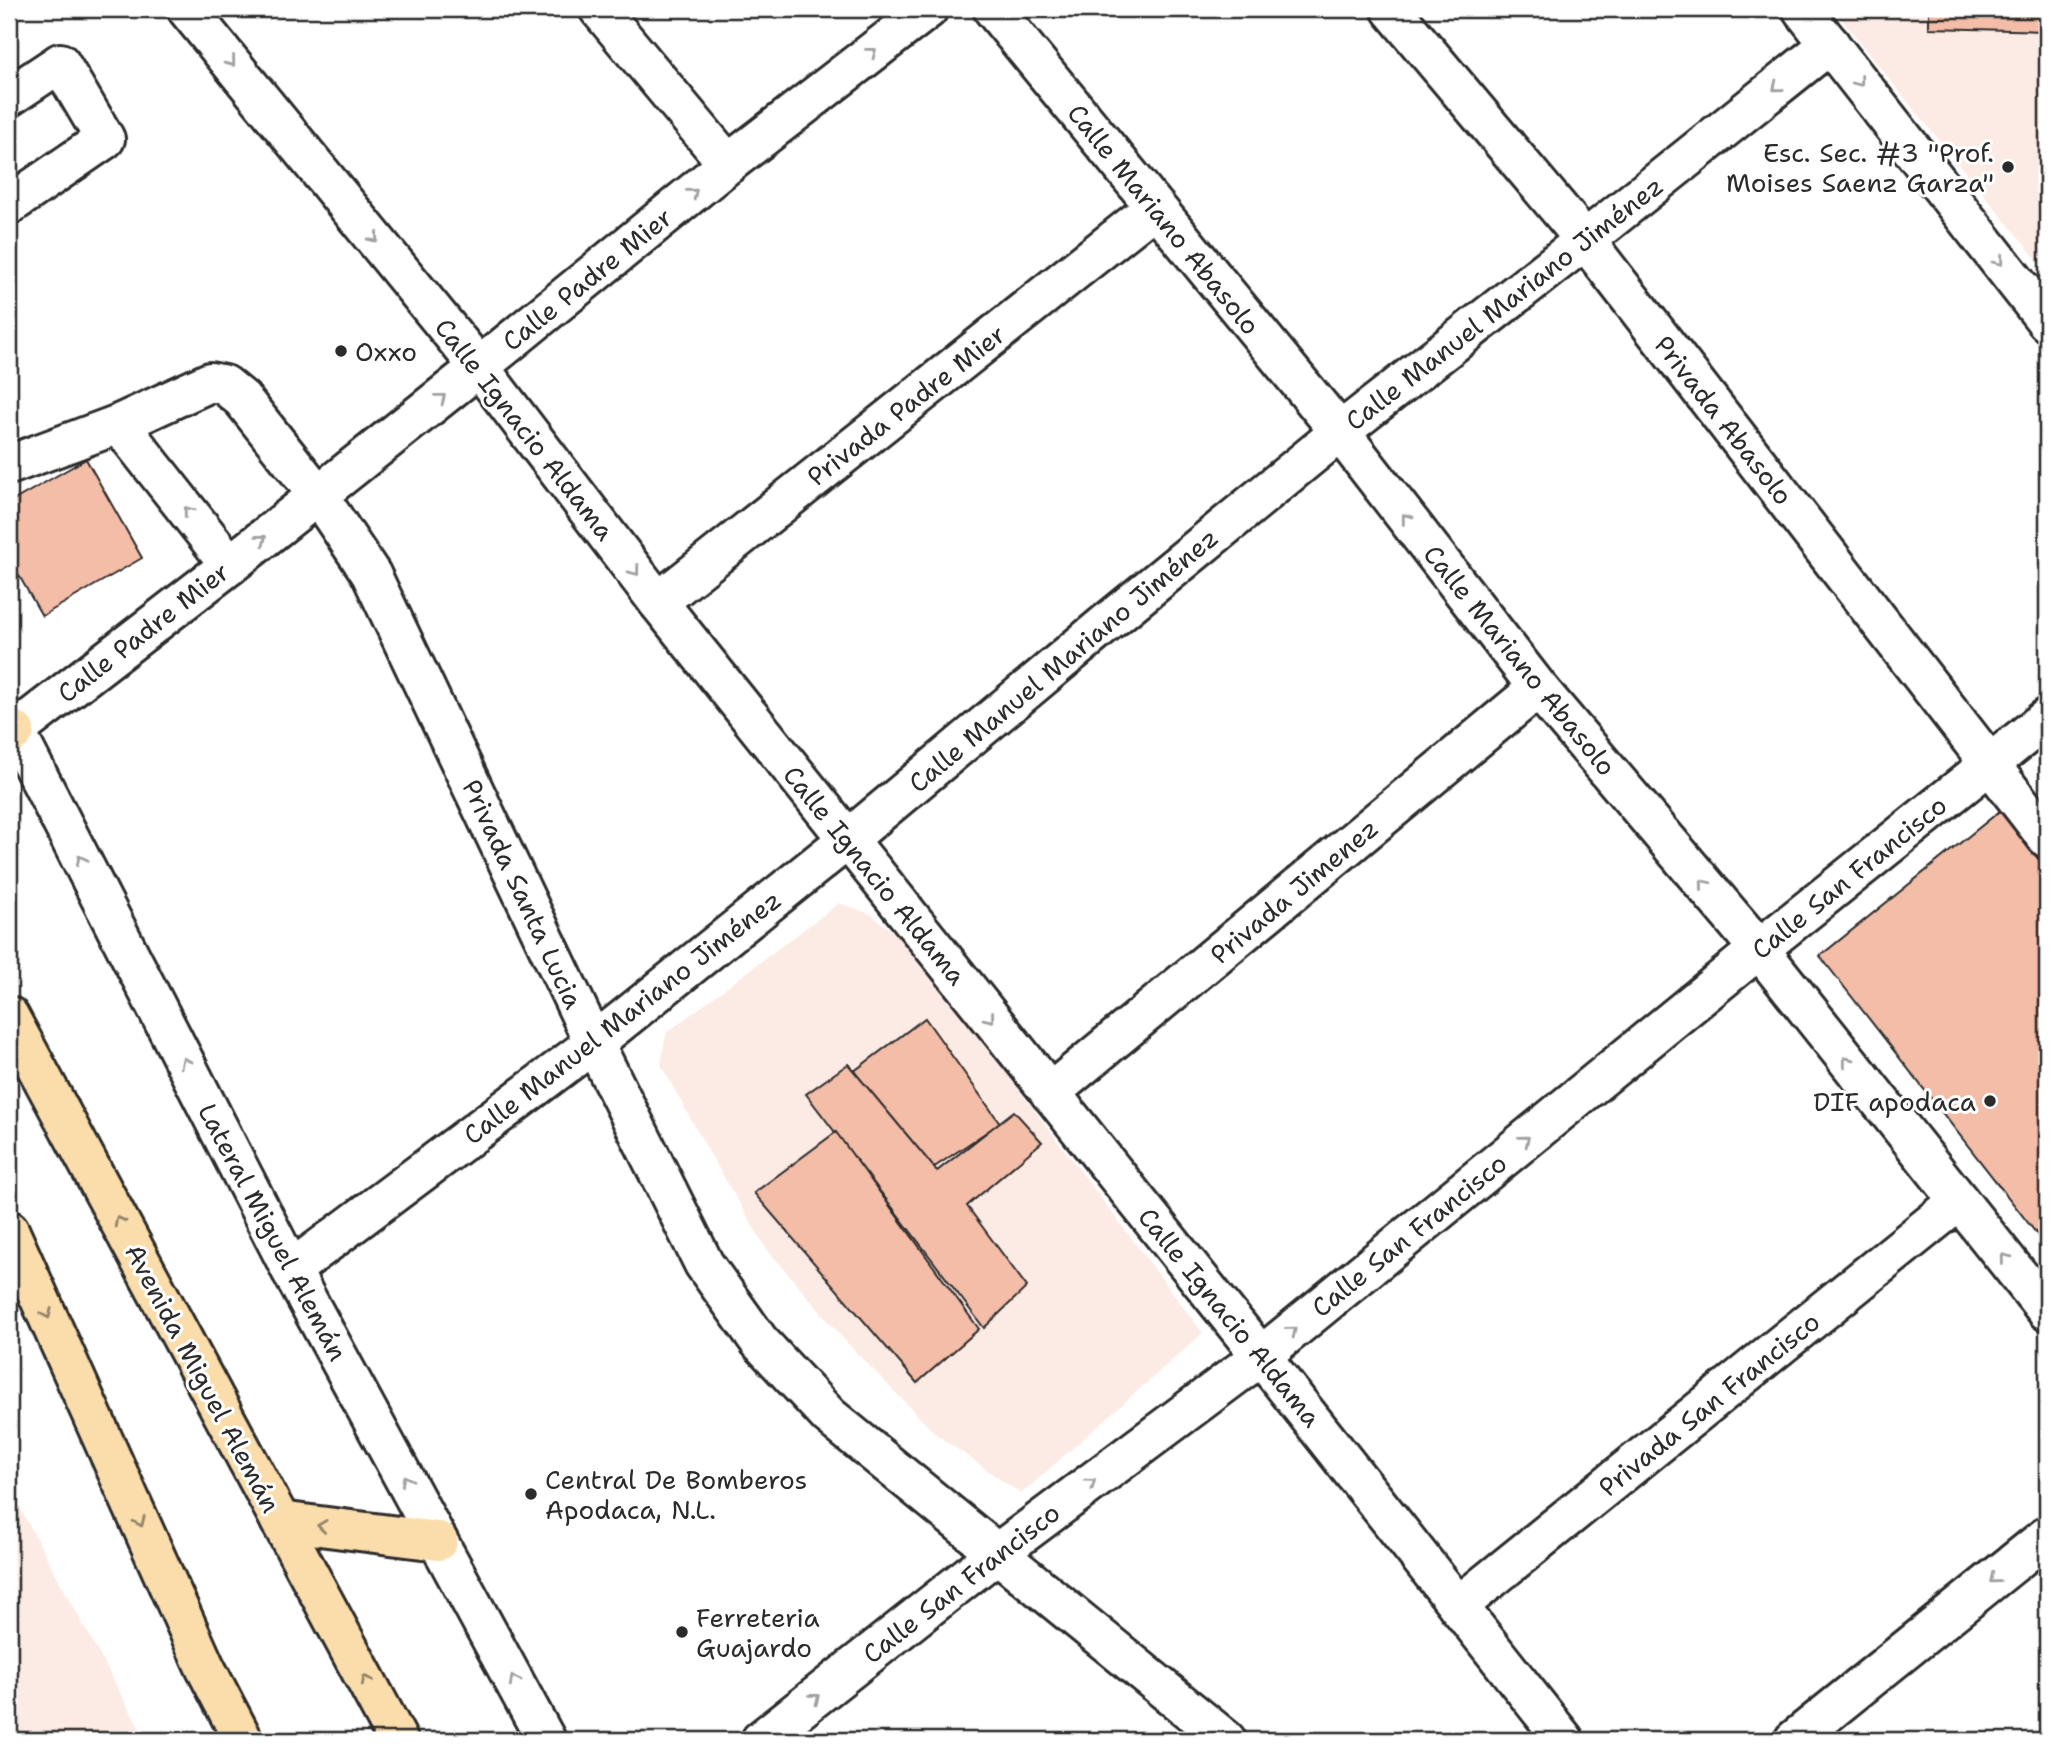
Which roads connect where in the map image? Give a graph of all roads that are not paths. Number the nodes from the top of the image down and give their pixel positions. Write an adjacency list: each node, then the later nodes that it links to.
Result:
1 (187, 9): 14 (street, Calle Ignacio Aldama, one-way to 14)
2 (599, 9): 9 (street)
3 (928, 9): 9 (street, Calle Padre Mier, one-way to 3)
4 (993, 9): 11 (street, Calle Mariano Abasolo)
5 (1391, 9): 12 (street, Privada Abasolo)
6 (1802, 9): 7 (street)
7 (1830, 44): 12 (street, Calle Manuel Mariano Jiménez, one-way to 12); 13 (street, one-way to 13)
8 (9, 97): 10 (street)
9 (728, 164): 14 (street, Calle Padre Mier, one-way to 9)
10 (9, 205)
11 (1154, 208): 16 (street, Calle Mariano Abasolo); 20 (street, Privada Padre Mier)
12 (1585, 240): 16 (street, Calle Manuel Mariano Jiménez); 24 (street, Privada Abasolo)
13 (2047, 322)
14 (479, 367): 18 (street, Calle Padre Mier, one-way to 14); 20 (street, Calle Ignacio Aldama, one-way to 20)
15 (119, 424): 17 (street, Privada Santa Lucia); 18 (street, Privada Santa Lucia); 19 (street, one-way to 15)
16 (1340, 432): 21 (street, Calle Mariano Abasolo, one-way to 16); 26 (street, Calle Manuel Mariano Jiménez)
17 (9, 465)
18 (318, 495): 19 (street, Calle Padre Mier, one-way to 18); 29 (street, Privada Santa Lucia)
19 (230, 565): 23 (street, Calle Padre Mier)
20 (658, 602): 26 (street, Calle Ignacio Aldama)
21 (1538, 688): 27 (street, Calle Mariano Abasolo, one-way to 21); 30 (street, Privada Jimenez)
22 (2047, 718): 24 (street, Calle San Francisco)
23 (11, 729): 33 (street, Lateral Miguel Alemán, one-way to 23)
24 (1989, 765): 25 (street, Privada Abasolo); 27 (street, Calle San Francisco)
25 (2047, 838)
26 (847, 840): 29 (street, Calle Manuel Mariano Jiménez); 30 (street, Calle Ignacio Aldama, one-way to 30)
27 (1759, 949): 31 (street, Calle Mariano Abasolo, one-way to 27); 36 (street, Calle San Francisco, one-way to 27)
28 (9, 1016): 37 (highway, Avenida Miguel Alemán, one-way to 28)
29 (594, 1043): 33 (street, Calle Manuel Mariano Jiménez); 40 (street, Privada Santa Lucia)
30 (1050, 1093): 36 (street, Calle Ignacio Aldama)
31 (1959, 1201): 35 (street, Calle Mariano Abasolo, one-way to 31); 41 (street, Privada San Francisco)
32 (9, 1230): 34 (highway)
33 (292, 1270): 39 (street, Lateral Miguel Alemán, one-way to 33)
34 (19, 1283): 42 (highway, one-way to 42)
35 (2047, 1311)
36 (1261, 1356): 40 (street, Calle San Francisco, one-way to 36); 41 (street, Calle Ignacio Aldama)
37 (280, 1521): 39 (highway, one-way to 37); 43 (highway, Avenida Miguel Alemán, one-way to 37)
38 (2047, 1536): 48 (street, one-way to 48)
39 (438, 1541): 44 (street, Lateral Miguel Alemán, one-way to 39)
40 (996, 1554): 45 (street, Calle San Francisco, one-way to 40); 46 (street, Privada Santa Lucia)
41 (1458, 1606): 47 (street, Calle Ignacio Aldama)
42 (243, 1740)
43 (398, 1740)
44 (546, 1740)
45 (761, 1740)
46 (1226, 1740)
47 (1564, 1740)
48 (1794, 1740)

